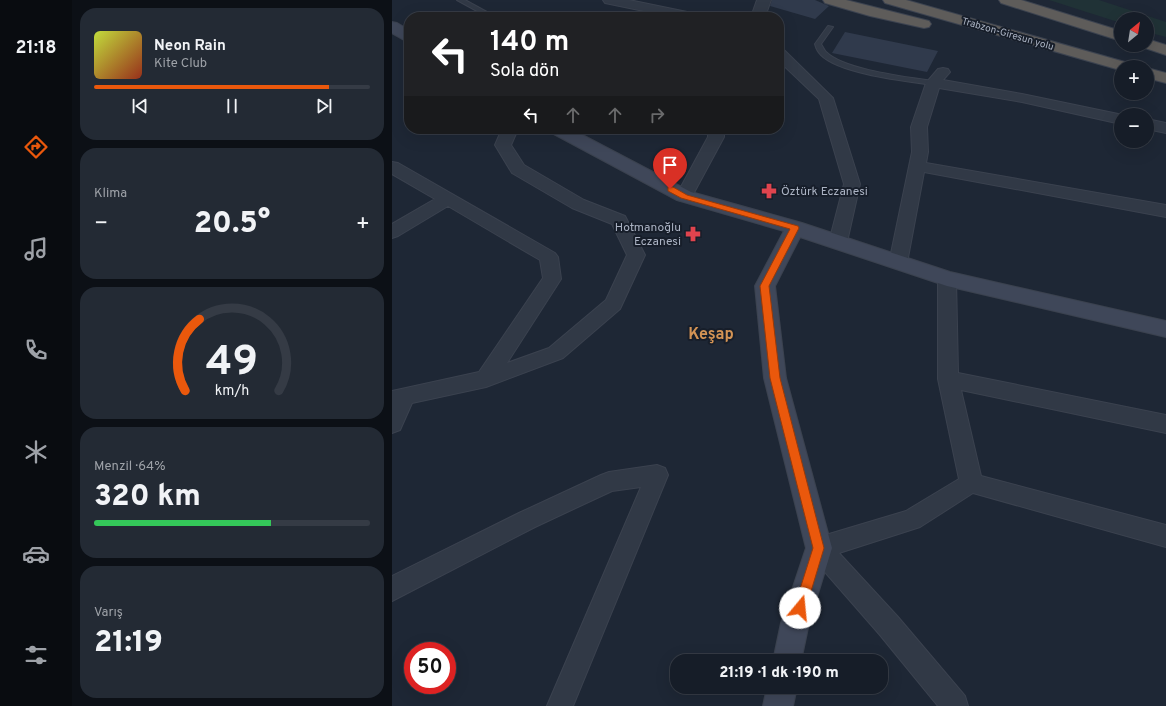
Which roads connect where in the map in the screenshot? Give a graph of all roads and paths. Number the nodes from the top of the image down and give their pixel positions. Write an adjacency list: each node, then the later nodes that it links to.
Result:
1 (460, 0): 7 (lane)
2 (610, 0): 8 (street)
3 (764, 0): 9 (street)
4 (830, 0): 15 (highway)
5 (890, 0): 15 (highway, Trabzon-Giresun yolu)
6 (1006, 0): 13 (highway)
7 (483, 12)
8 (667, 12)
9 (760, 12)
10 (392, 26): 12 (main road)
11 (830, 27): 20 (lane)
12 (404, 34)
13 (1114, 34)
14 (1154, 46): 16 (highway)
15 (1054, 47): 18 (highway, Trabzon-Giresun yolu)
16 (1166, 50)
17 (784, 58): 35 (street)
18 (1114, 64)
19 (1154, 75): 21 (highway)
20 (938, 78): 22 (street); 28 (street)
21 (1166, 78)
22 (1114, 118)
23 (1154, 125): 24 (street)
24 (1166, 128)
25 (508, 134): 39 (street)
26 (567, 134): 30 (main road)
27 (716, 134): 30 (street)
28 (917, 166): 32 (street); 36 (street)
29 (392, 167): 31 (street)
30 (684, 196): 33 (main road)
31 (448, 199): 34 (street); 39 (street)
32 (1166, 211)
33 (795, 228): 35 (main road); 46 (main road)
34 (392, 232)
35 (838, 242): 36 (main road)
36 (898, 263): 37 (main road)
37 (947, 279): 38 (main road); 40 (street)
38 (1166, 329)
39 (486, 379): 41 (street)
40 (948, 379): 43 (street); 44 (street)
41 (399, 397): 42 (street)
42 (392, 424)
43 (1166, 424)
44 (971, 483): 45 (street); 46 (street)
45 (1166, 536)
46 (819, 548): 48 (main road); 52 (street)
47 (392, 589): 50 (street)
48 (788, 654)
49 (781, 694): 51 (main road)
50 (560, 706)
51 (778, 706)
52 (955, 706)

